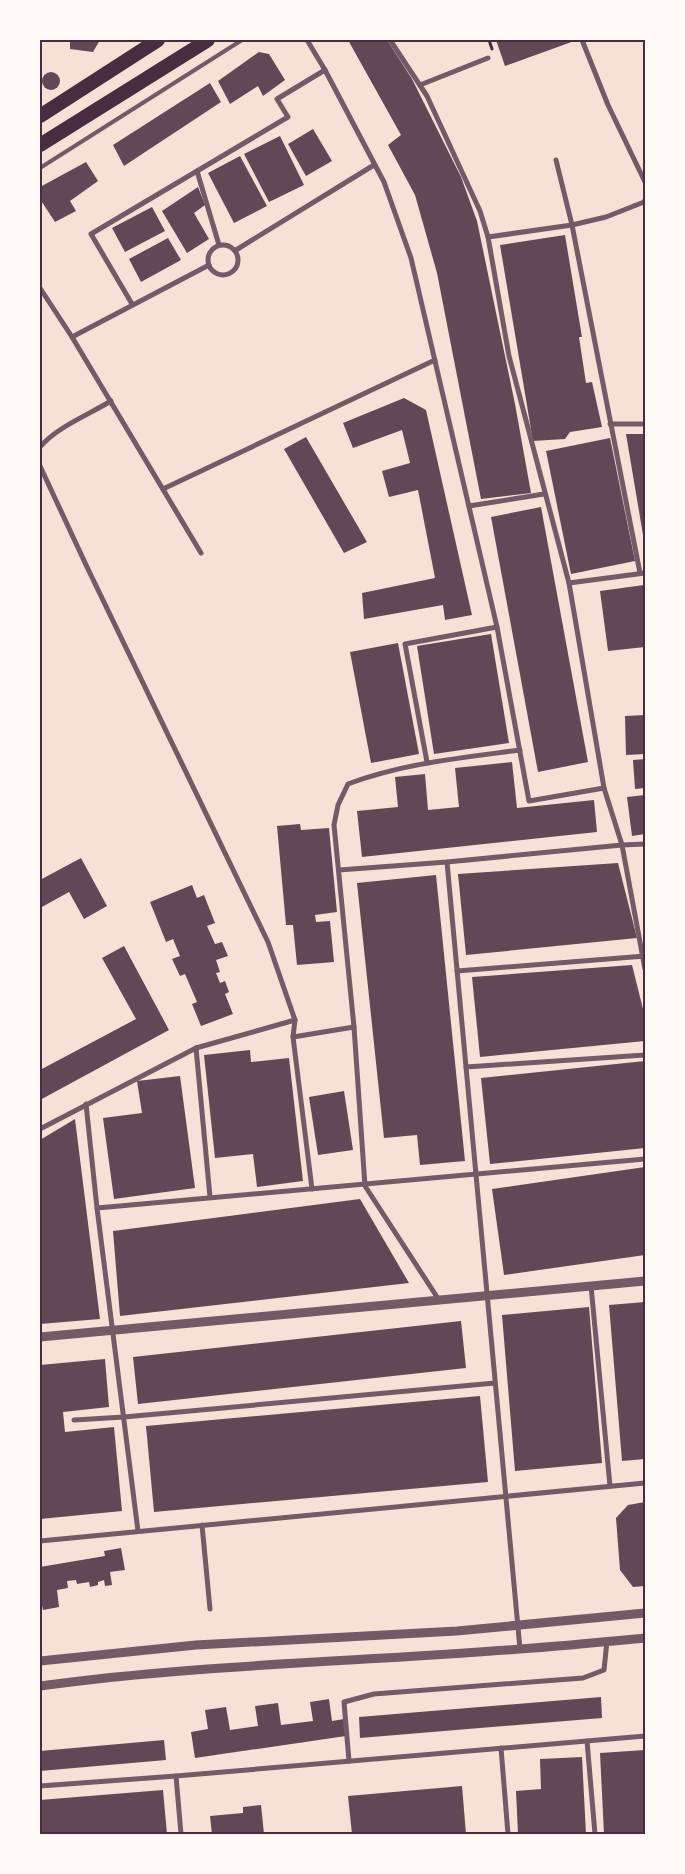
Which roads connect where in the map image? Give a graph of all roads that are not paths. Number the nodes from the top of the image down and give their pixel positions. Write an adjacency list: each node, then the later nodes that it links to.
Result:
1 (158, 40): 10 (highway)
2 (208, 40): 11 (highway)
3 (242, 40): 14 (lane)
4 (307, 40): 8 (street)
5 (390, 40): 9 (street)
6 (582, 40): 16 (street)
7 (488, 58): 9 (street)
8 (325, 70): 13 (street); 15 (street)
9 (420, 85): 19 (street)
10 (40, 116)
11 (40, 145)
12 (556, 160): 18 (street)
13 (374, 165): 21 (street); 26 (street)
14 (40, 168)
15 (197, 171): 20 (street); 24 (street)
16 (645, 182)
17 (645, 200): 18 (street)
18 (572, 225): 19 (street); 28 (street)
19 (488, 238): 33 (street)
20 (219, 245): 21 (street); 22 (street)
21 (236, 250): 22 (street)
22 (208, 265): 24 (street)
23 (40, 288): 25 (street)
24 (132, 304): 25 (street)
25 (72, 337): 27 (street)
26 (435, 360): 32 (street); 34 (street)
27 (111, 401): 30 (street); 32 (street)
28 (610, 424): 29 (street); 36 (street)
29 (645, 424)
30 (40, 447)
31 (40, 466): 49 (street)
32 (163, 489): 35 (street)
33 (544, 494): 34 (street); 37 (street)
34 (469, 506): 38 (street)
35 (200, 553)
36 (643, 573): 37 (street)
37 (569, 583): 41 (street)
38 (497, 627): 39 (street); 40 (street)
39 (520, 750): 40 (street); 41 (street)
40 (428, 762): 45 (street)
41 (604, 788): 43 (street)
42 (645, 844): 43 (street)
43 (622, 845): 44 (street); 46 (street)
44 (447, 862): 45 (street); 48 (street)
45 (339, 870): 50 (street)
46 (644, 956): 47 (street); 48 (street)
47 (645, 969)
48 (457, 971): 54 (street)
49 (295, 1020): 51 (street); 52 (street)
50 (354, 1027): 51 (street); 59 (street)
51 (293, 1037): 60 (street)
52 (196, 1048): 55 (street); 61 (street)
53 (645, 1055): 54 (street)
54 (466, 1067): 58 (street)
55 (86, 1104): 56 (street); 62 (street)
56 (40, 1129)
57 (645, 1159): 58 (street)
58 (476, 1175): 59 (street); 65 (street)
59 (365, 1186): 60 (street); 66 (street)
60 (312, 1189): 61 (street)
61 (210, 1197): 62 (street)
62 (97, 1208): 67 (street)
63 (645, 1281): 64 (street)
64 (591, 1286): 65 (street); 73 (street)
65 (487, 1296): 66 (street); 69 (street)
66 (439, 1300): 67 (street)
67 (113, 1331): 68 (street); 70 (street)
68 (40, 1337)
69 (495, 1383): 70 (street); 74 (street)
70 (124, 1417): 71 (street); 76 (street)
71 (74, 1420)
72 (645, 1483): 73 (street)
73 (610, 1486): 74 (street)
74 (506, 1496): 75 (street); 80 (street)
75 (202, 1525): 76 (street); 78 (street)
76 (138, 1531): 77 (street)
77 (40, 1541)
78 (210, 1609)
79 (645, 1613): 80 (street)
80 (518, 1625): 83 (street); 84 (street)
81 (645, 1638): 82 (street)
82 (607, 1641): 83 (street); 89 (street)
83 (520, 1649): 85 (street)
84 (40, 1661)
85 (40, 1686)
86 (645, 1736): 87 (street)
87 (587, 1741): 88 (street); 94 (street)
88 (501, 1748): 89 (street); 93 (street)
89 (349, 1762): 90 (street)
90 (176, 1776): 91 (street); 92 (street)
91 (40, 1786)
92 (182, 1834)
93 (508, 1834)
94 (595, 1834)

